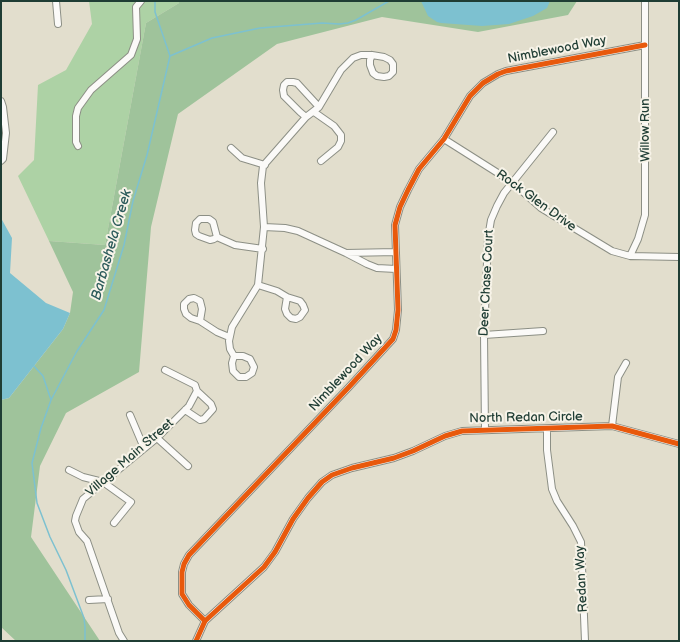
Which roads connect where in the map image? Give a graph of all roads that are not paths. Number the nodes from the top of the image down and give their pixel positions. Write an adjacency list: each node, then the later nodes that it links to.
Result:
1 (56, 1): 4 (street)
2 (141, 1): 13 (street)
3 (645, 1): 5 (street, Willow Run)
4 (58, 24)
5 (645, 45): 12 (street, Nimblewood Way); 24 (street, Willow Run)
6 (372, 55): 8 (street)
7 (1, 101): 15 (street)
8 (319, 107): 9 (street); 10 (street)
9 (314, 112): 10 (street); 16 (street)
10 (306, 117): 17 (street)
11 (553, 132): 18 (street, Deer Chase Court)
12 (444, 139): 18 (street, Rock Glen Drive); 22 (street, Nimblewood Way)
13 (78, 146)
14 (231, 148): 17 (street)
15 (1, 161)
16 (321, 161)
17 (265, 165): 19 (street)
18 (512, 182): 24 (street, Rock Glen Drive); 31 (street, Deer Chase Court)
19 (264, 227): 21 (street); 23 (street)
20 (217, 237): 21 (street)
21 (262, 249): 27 (street)
22 (396, 252): 23 (street); 26 (street, Nimblewood Way)
23 (346, 253): 26 (street)
24 (630, 256): 25 (street, Rock Glen Drive)
25 (679, 257)
26 (396, 269): 51 (street, Nimblewood Way)
27 (258, 285): 28 (street); 32 (street)
28 (287, 297)
29 (200, 321): 32 (street)
30 (543, 330): 31 (street)
31 (484, 334): 41 (street, Deer Chase Court)
32 (229, 336): 33 (street)
33 (234, 356)
34 (626, 363): 39 (street)
35 (165, 370): 36 (street)
36 (197, 391): 37 (street, Village Main Street); 37 (street)
37 (185, 410): 42 (street, Village Main Street)
38 (130, 415): 44 (street)
39 (612, 426): 40 (street, North Redan Circle); 43 (street, North Redan Circle)
40 (547, 429): 41 (street, North Redan Circle); 54 (street, Redan Way)
41 (485, 430): 51 (street, North Redan Circle)
42 (157, 438): 44 (street, Village Main Street); 45 (street)
43 (679, 444)
44 (144, 448): 47 (street, Village Main Street)
45 (188, 466)
46 (69, 470): 47 (street)
47 (103, 482): 48 (street); 49 (street, Village Main Street)
48 (114, 523)
49 (108, 599): 50 (street); 52 (street, Village Main Street)
50 (89, 600)
51 (205, 621): 53 (street, North Redan Circle)
52 (124, 641)
53 (196, 641)
54 (585, 641)

